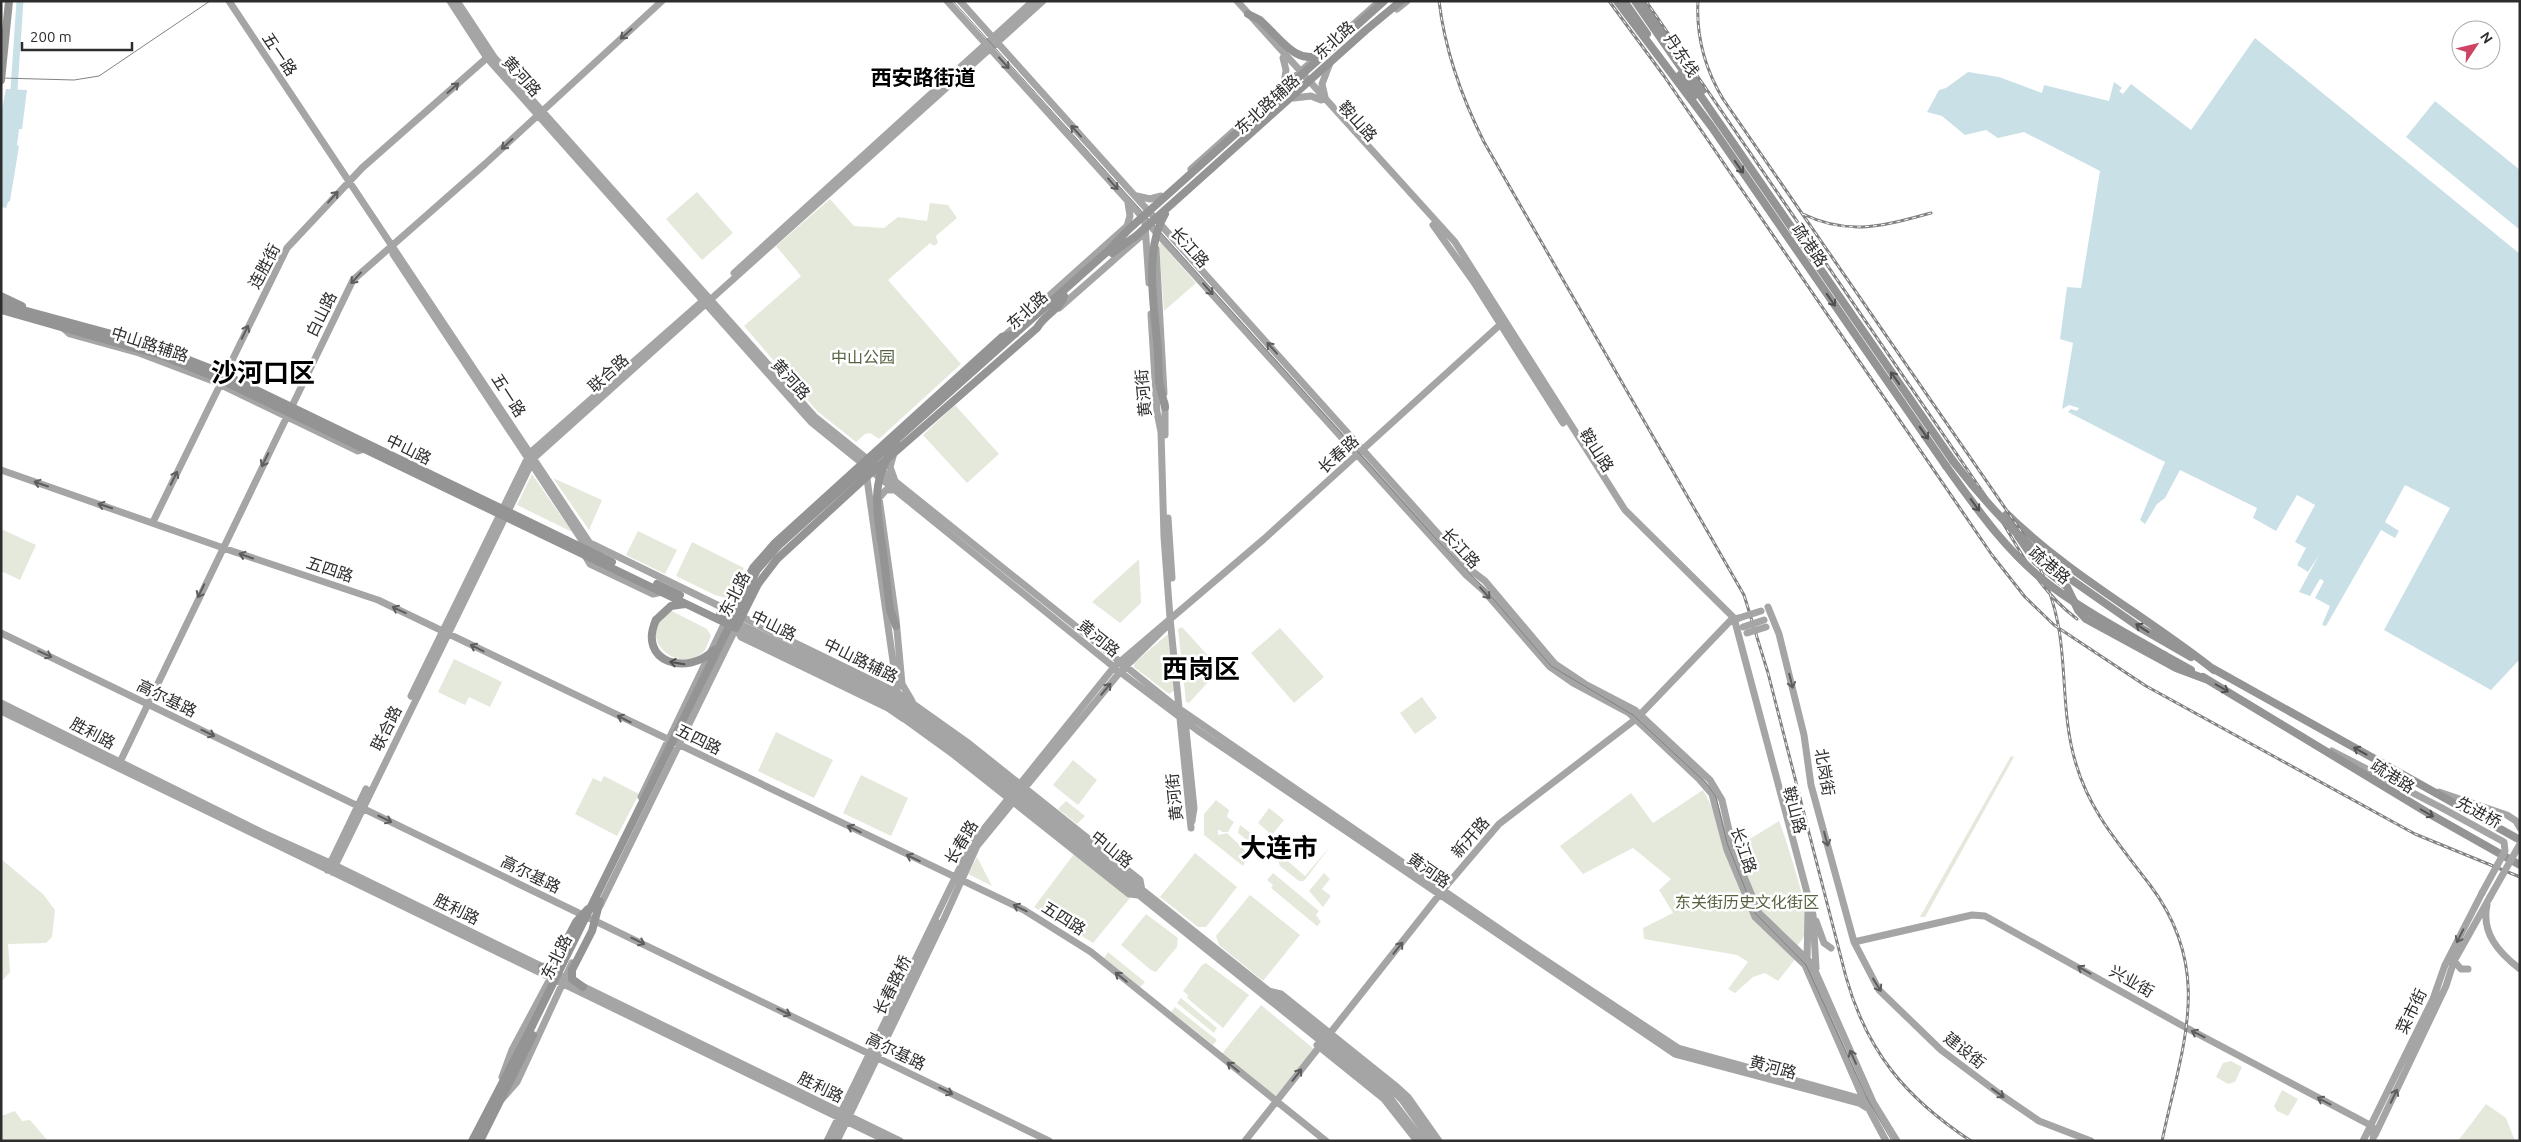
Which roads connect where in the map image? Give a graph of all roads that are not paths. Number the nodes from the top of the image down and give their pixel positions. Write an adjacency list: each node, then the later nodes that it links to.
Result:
1 (5, 1): 26 (highway)
2 (9, 1): 34 (highway, bridge)
3 (229, 1): 44 (main road, 五一路)
4 (450, 1): 30 (main road, 黄河路)
5 (457, 1): 30 (main road, 黄河路)
6 (662, 1): 38 (main road, 白山路, one-way to 38)
7 (948, 1): 27 (main road, 长江路)
8 (960, 1): 25 (main road, 长江路)
9 (1033, 1): 25 (main road, 联合路)
10 (1044, 1): 25 (main road, 联合路)
11 (1232, 1): 29 (main road, 鞍山路)
12 (1237, 1): 23 (main road, 鞍山路)
13 (1379, 1): 28 (main road, 东北路辅路)
14 (1384, 1): 28 (highway, 东北路, bridge)
15 (1389, 1): 31 (main road, 东北路)
16 (1396, 1): 28 (main road, 东北路)
17 (1405, 1): 31 (main road, 东北路辅路); 49 (highway, 东北路, bridge)
18 (1617, 1): 24 (highway)
19 (1624, 1): 24 (highway)
20 (1629, 1): 39 (highway, 丹东线)
21 (1635, 1): 32 (highway)
22 (1642, 1): 32 (highway, 疏港路)
23 (1248, 14): 28 (highway, bridge); 29 (main road, 鞍山路)
24 (1640, 28): 39 (highway)
25 (996, 40): 27 (main road, 联合路); 46 (main road, 长江路, one-way to 25)
26 (1, 41)
27 (989, 47): 47 (main road, 长江路, one-way to 47); 60 (main road, 联合路)
28 (1328, 52): 29 (main road); 31 (main road); 33 (main road, 东北路辅路); 55 (highway, 东北路, bridge)
29 (1283, 55): 33 (main road, 鞍山路); 35 (main road)
30 (489, 56): 38 (main road, 黄河路); 44 (main road, 连胜街, one-way to 30)
31 (1324, 64): 33 (main road, 东北路辅路); 37 (main road)
32 (1690, 76): 81 (highway, 疏港路, one-way to 32)
33 (1304, 78): 35 (main road, 东北路); 35 (main road, 东北路辅路); 36 (main road, 东北路辅路); 37 (main road, 鞍山路)
34 (1, 80)
35 (1285, 92): 40 (main road, 东北路辅路); 41 (main road, 东北路)
36 (1294, 98): 37 (main road); 41 (main road, 东北路辅路)
37 (1324, 101): 64 (main road, 鞍山路)
38 (540, 112): 53 (main road, 白山路, one-way to 53); 60 (main road, 黄河路)
39 (1711, 126): 81 (highway, 疏港路, one-way to 81)
40 (1228, 135): 41 (main road); 42 (main road, 东北路辅路)
41 (1229, 147): 42 (main road); 45 (main road, 东北路); 50 (main road, 东北路辅路); 50 (main road, 东北路)
42 (1212, 149): 43 (main road, 东北路辅路)
43 (1189, 170): 45 (main road); 48 (main road, 东北路辅路)
44 (349, 181): 53 (main road, 五一路); 68 (main road, 连胜街, one-way to 44)
45 (1186, 181): 50 (main road, 东北路)
46 (1132, 193): 48 (main road); 50 (main road, 长江路)
47 (1124, 196): 50 (main road, 长江路); 51 (main road)
48 (1161, 196): 50 (main road, 东北路辅路)
49 (1170, 206): 55 (highway, 东北路, bridge); 69 (highway, bridge)
50 (1151, 221): 51 (main road, 东北路); 54 (main road, 东北路); 56 (main road, 黄河街); 57 (main road, 黄河街); 77 (main road, 长江路)
51 (1127, 226): 52 (main road, 东北路)
52 (1119, 234): 54 (main road); 67 (main road, 东北路)
53 (392, 245): 70 (main road, 白山路, one-way to 70); 79 (main road, 五一路)
54 (1130, 246): 57 (main road); 65 (main road, 东北路)
55 (1111, 252): 59 (highway, 东北路); 66 (highway, 东北路)
56 (1156, 253): 57 (main road); 69 (main road, 黄河街)
57 (1147, 254): 102 (main road, 黄河街)
58 (1, 296): 63 (highway)
59 (1064, 296): 65 (highway); 71 (highway, 东北路)
60 (706, 301): 79 (main road, 联合路); 80 (main road, 黄河路)
61 (1, 304): 63 (highway, 中山路)
62 (1, 310): 68 (highway, 中山路)
63 (42, 315): 68 (highway, 中山路)
64 (1503, 322): 77 (main road, 长春路); 101 (main road, 鞍山路)
65 (1037, 328): 74 (highway, 东北路)
66 (1015, 334): 67 (highway); 71 (highway, 东北路)
67 (1002, 337): 72 (highway, 东北路)
68 (222, 379): 70 (highway, 中山路); 91 (main road, 连胜街, one-way to 68)
69 (1165, 407): 102 (main road, 黄河街)
70 (288, 411): 90 (highway, 中山路); 90 (highway, 中山路); 93 (main road, 白山路, one-way to 93)
71 (926, 415): 76 (highway, 东北路, bridge); 111 (highway, 东北路, bridge)
72 (911, 418): 73 (highway, 东北路); 74 (highway)
73 (900, 428): 75 (highway); 80 (highway, 东北路)
74 (922, 430): 75 (highway, 东北路)
75 (911, 439): 78 (highway, 东北路)
76 (897, 444): 104 (highway, bridge); 145 (highway, 东北路, bridge)
77 (1360, 452): 102 (main road, 长春路); 124 (main road, 长江路)
78 (894, 453): 83 (highway, 东北路); 86 (main road)
79 (531, 458): 90 (main road, 联合路); 94 (main road, 五一路)
80 (865, 463): 83 (main road); 83 (main road, 黄河路); 84 (highway, 东北路)
81 (1950, 463): 113 (highway, 疏港路, one-way to 81, bridge); 115 (highway, 疏港路, one-way to 115, bridge)
82 (1, 470): 91 (main road, 五四路, one-way to 82)
83 (872, 472): 85 (highway, 东北路); 86 (main road, 黄河路); 87 (main road)
84 (852, 474): 85 (highway); 100 (highway, 东北路)
85 (860, 483): 87 (main road); 103 (highway, 东北路)
86 (896, 487): 88 (main road); 112 (main road, 黄河路)
87 (869, 488): 89 (main road)
88 (879, 498): 89 (main road); 104 (main road)
89 (870, 500): 114 (main road)
90 (504, 513): 94 (highway, 中山路); 107 (main road, 联合路)
91 (153, 522): 93 (main road, 五四路)
92 (2034, 541): 95 (highway); 95 (highway); 113 (highway)
93 (223, 548): 107 (main road, 五四路, one-way to 93); 119 (main road, 白山路, one-way to 119)
94 (587, 549): 96 (highway, 中山路); 96 (main road); 100 (main road, 中山路辅路); 100 (highway, 中山路)
95 (2026, 550): 115 (highway)
96 (662, 592): 97 (highway, 中山路)
97 (687, 604): 100 (highway, 中山路); 111 (highway, one-way to 97, bridge)
98 (1768, 608): 109 (main road, 北岗街)
99 (1761, 611): 101 (main road, bridge)
100 (728, 617): 103 (highway, 中山路); 103 (main road, 中山路辅路); 128 (main road, 东北路)
101 (1733, 617): 105 (main road, 鞍山路); 106 (main road, 新开路)
102 (1172, 619): 112 (main road, 长春路); 123 (main road, 黄河街)
103 (739, 623): 116 (main road, 中山路); 120 (main road, 中山路); 125 (main road, 中山路辅路); 130 (main road, 东北路)
104 (896, 626): 121 (main road)
105 (1740, 629): 106 (main road); 109 (main road, bridge); 110 (main road); 110 (main road, 鞍山路); 148 (main road, 鞍山路)
106 (1720, 631): 124 (main road, 新开路)
107 (446, 632): 128 (main road, 五四路, one-way to 107); 134 (main road, 联合路)
108 (1, 633): 119 (main road, 高尔基路, one-way to 119)
109 (1779, 634): 151 (main road, 北岗街, one-way to 151)
110 (1742, 643): 148 (main road, 鞍山路)
111 (719, 645): 145 (highway, 东北路, bridge)
112 (1119, 667): 123 (main road, 黄河路); 133 (main road, 长春路)
113 (2214, 670): 132 (highway, 疏港路, one-way to 113)
114 (894, 671): 116 (main road); 117 (main road)
115 (2208, 680): 129 (highway, 疏港路, one-way to 129)
116 (876, 686): 117 (main road); 120 (main road, 中山路)
117 (898, 693): 120 (main road); 121 (main road, 中山路辅路)
118 (1, 703): 131 (main road, 胜利路)
119 (148, 704): 131 (main road, 白山路); 134 (main road, 高尔基路, one-way to 134)
120 (899, 705): 125 (main road); 133 (main road, 中山路)
121 (915, 705): 133 (main road, 中山路辅路)
122 (1, 711): 139 (main road, 胜利路)
123 (1182, 715): 126 (main road, 黄河路); 127 (main road, 黄河街); 127 (main road, 黄河街); 141 (main road, 黄河路)
124 (1638, 717): 141 (main road, 新开路); 152 (main road, 长江路); 158 (main road, 长江路)
125 (906, 721): 133 (main road, 中山路辅路)
126 (1197, 730): 127 (main road); 141 (main road, 黄河路)
127 (1187, 737)
128 (668, 740): 130 (main road, 五四路); 147 (main road, 东北路)
129 (2311, 741): 138 (highway, 疏港路, one-way to 138); 143 (main road, 先进桥, bridge)
130 (678, 745): 140 (main road, 五四路, one-way to 130); 149 (main road, 东北路)
131 (120, 762): 139 (main road, 胜利路)
132 (2418, 783): 135 (main road, 先进桥); 136 (highway, 疏港路)
133 (1014, 792): 140 (main road, 长春路); 142 (main road, 中山路); 142 (main road)
134 (360, 807): 139 (main road, 联合路); 147 (main road, 高尔基路, one-way to 147)
135 (2520, 828)
136 (2520, 840)
137 (2520, 844): 144 (main road, bridge)
138 (2520, 865)
139 (331, 868): 156 (main road, 胜利路); 161 (main road, 胜利路)
140 (958, 879): 146 (main road, 长春路); 174 (main road, 五四路, one-way to 140)
141 (1442, 892): 150 (main road, 黄河路); 166 (main road, 新开路, one-way to 141)
142 (1140, 893): 164 (main road, 中山路)
143 (2482, 893): 180 (main road, 菜市街, one-way to 180)
144 (2489, 899): 155 (main road, 菜市街); 157 (main road)
145 (598, 901): 156 (highway, bridge); 163 (highway, bridge); 165 (highway, 东北路, bridge)
146 (946, 905): 167 (main road, 长春路); 185 (main road, 长春路桥, bridge)
147 (584, 914): 149 (main road, 高尔基路); 161 (main road, 东北路)
148 (1811, 916): 152 (main road); 153 (main road); 154 (main road, 鞍山路); 160 (main road, 鞍山路)
149 (594, 920): 162 (main road, 东北路); 167 (main road, 高尔基路, one-way to 167)
150 (1489, 925): 171 (main road, 黄河路); 176 (main road, 黄河路)
151 (1854, 942): 180 (main road, 兴业街, one-way to 151); 198 (main road, 建设街, one-way to 198)
152 (1796, 948): 154 (main road, 长江路)
153 (1831, 948)
154 (1807, 958): 158 (main road, 鞍山路); 160 (main road, 长江路)
155 (2454, 961): 159 (main road); 181 (main road, 菜市街, one-way to 155)
156 (542, 967): 161 (main road, 胜利路)
157 (2518, 967)
158 (1807, 969): 171 (main road, 长江路)
159 (2468, 970)
160 (1816, 972): 175 (main road, 长江路, one-way to 160)
161 (552, 976): 162 (main road, 胜利路); 170 (main road, 东北路)
162 (563, 980): 163 (main road, 胜利路); 172 (main road, 东北路); 177 (main road, 胜利路)
163 (583, 987): 177 (main road, 胜利路)
164 (1267, 994): 166 (main road); 166 (main road)
165 (534, 1027): 170 (highway, 东北路); 172 (highway, 东北路)
166 (1324, 1040): 168 (main road); 169 (main road); 174 (main road, 新开路, one-way to 166); 194 (main road); 195 (main road)
167 (874, 1055): 177 (main road, 长春路); 178 (main road, 长春路); 189 (main road, 高尔基路, one-way to 189)
168 (1342, 1065): 169 (main road); 179 (main road)
169 (1360, 1072): 173 (main road)
170 (499, 1087): 182 (highway, 东北路)
171 (1863, 1098): 175 (main road, 黄河路); 176 (main road, 长江路)
172 (502, 1100): 183 (highway, 东北路)
173 (1394, 1100): 179 (main road); 193 (main road)
174 (1276, 1101): 190 (main road, 新开路); 191 (main road, 五四路)
175 (1874, 1102): 197 (main road, 长江路)
176 (1870, 1110): 196 (main road, 长江路)
177 (840, 1115): 178 (main road, 胜利路); 184 (main road, 长春路)
178 (847, 1118): 186 (main road, 长春路); 187 (main road, 胜利路); 188 (main road, 胜利路)
179 (1401, 1118): 192 (main road)
180 (2370, 1125): 181 (main road); 199 (main road, 菜市街)
181 (2372, 1140)
182 (472, 1141)
183 (480, 1141)
184 (827, 1141)
185 (832, 1141)
186 (837, 1141)
187 (887, 1141)
188 (900, 1141)
189 (1049, 1141)
190 (1245, 1141)
191 (1326, 1141)
192 (1417, 1141)
193 (1423, 1141)
194 (1431, 1141)
195 (1439, 1141)
196 (1886, 1141)
197 (1897, 1141)
198 (2091, 1141)
199 (2363, 1141)

